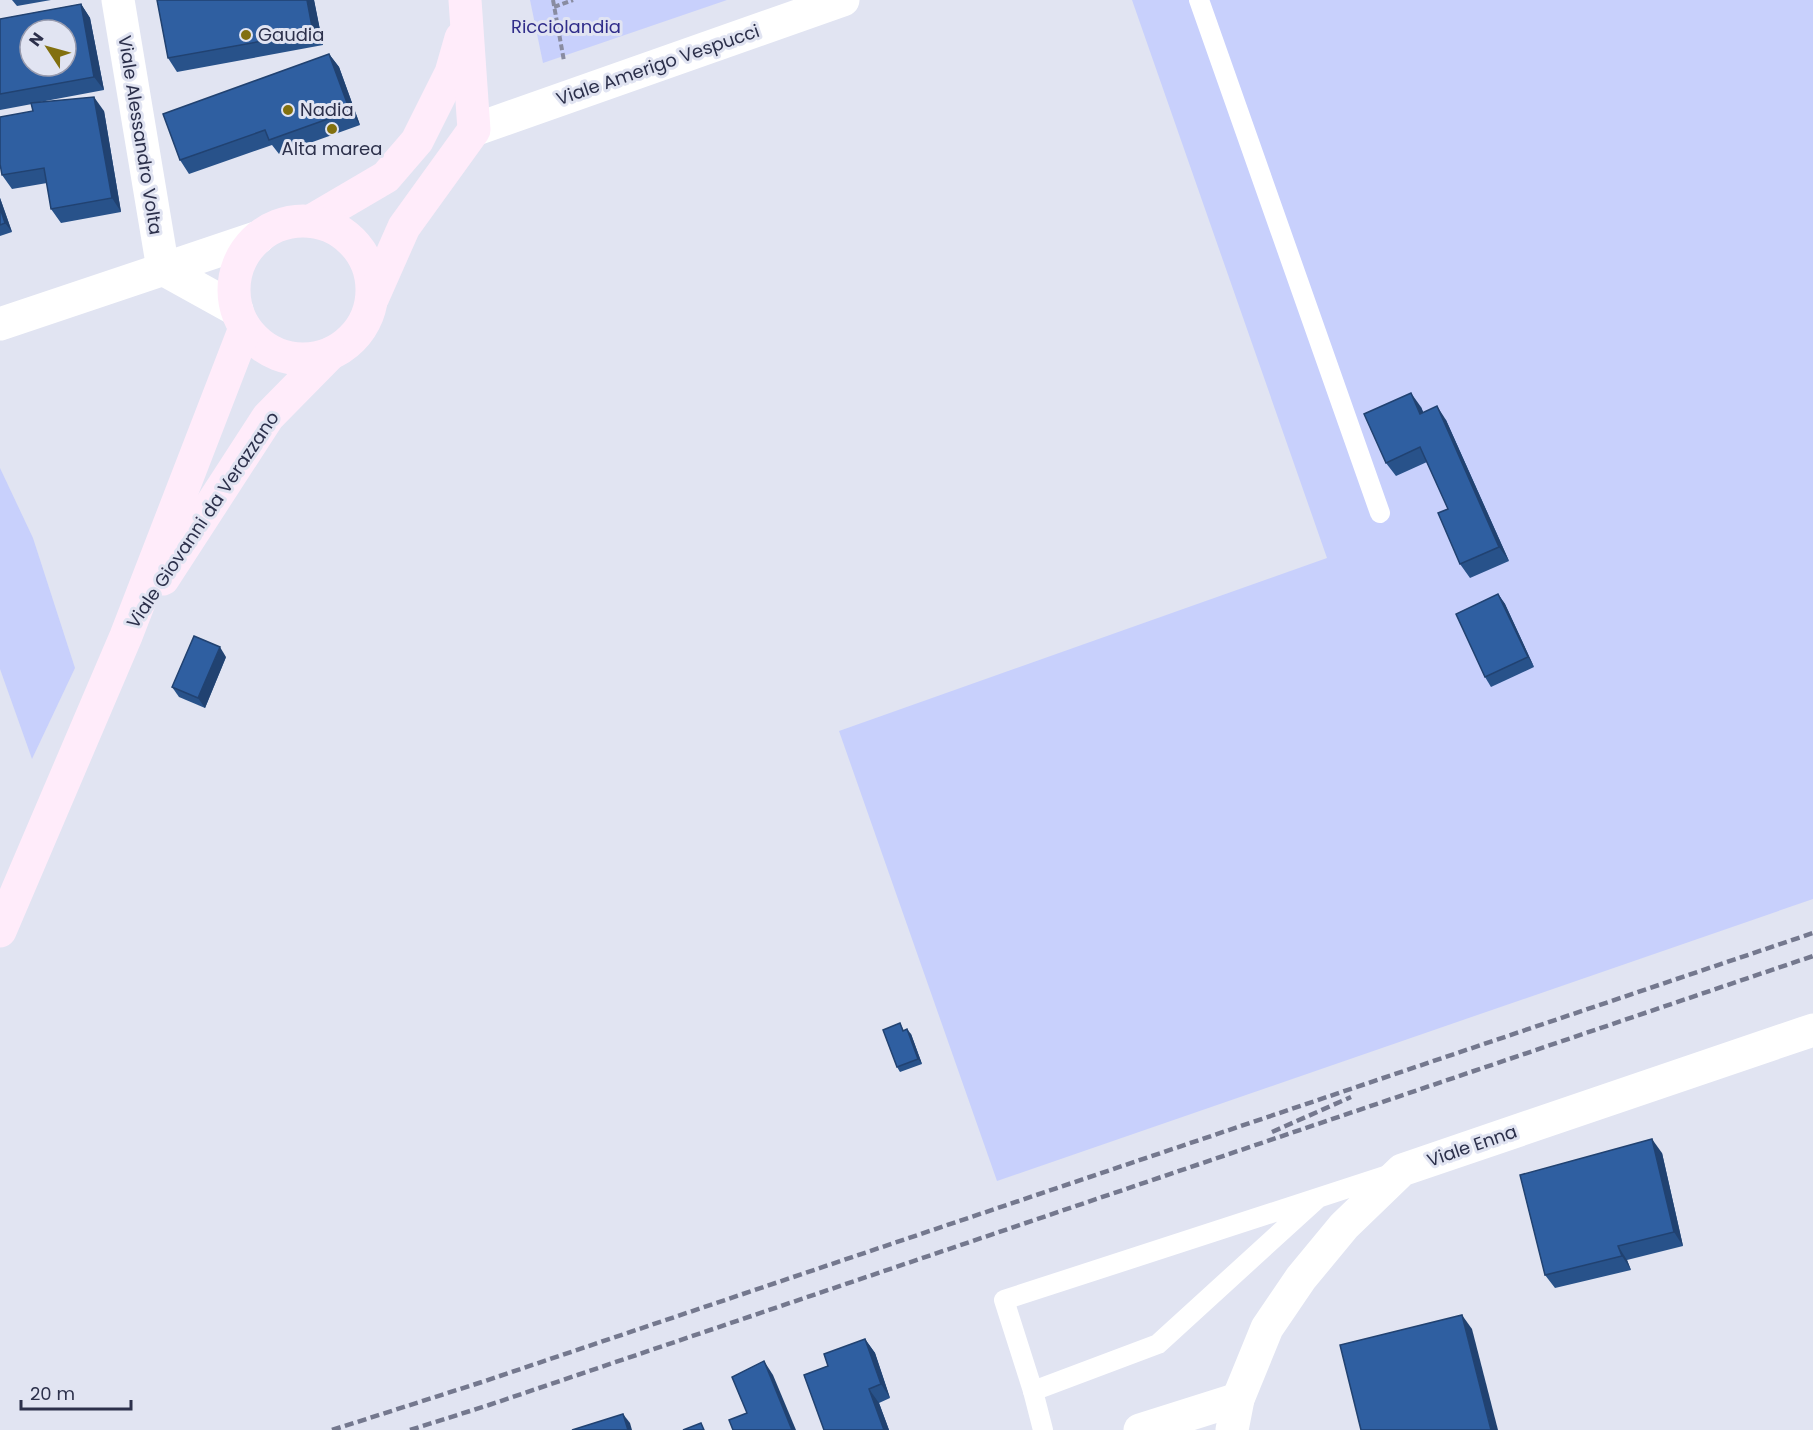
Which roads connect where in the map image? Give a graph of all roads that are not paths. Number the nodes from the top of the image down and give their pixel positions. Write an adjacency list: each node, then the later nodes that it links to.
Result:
1 (118, 0): 8 (street, Viale Alessandro Volta)
2 (843, 0): 5 (street, Viale Amerigo Vespucci)
3 (1199, 0): 13 (lane)
4 (465, 10): 5 (street); 6 (street)
5 (474, 130): 9 (street)
6 (311, 221): 7 (street); 9 (street)
7 (259, 237): 8 (street); 10 (street)
8 (163, 270): 10 (street); 11 (street)
9 (373, 297): 12 (street)
10 (241, 319): 12 (street); 14 (street, Viale Giovanni da Verazzano)
11 (0, 324)
12 (330, 354): 14 (street, Viale Giovanni da Verazzano)
13 (1380, 513)
14 (126, 636): 15 (street, Viale Giovanni da Verazzano)
15 (0, 931)
16 (1813, 1030): 17 (street, Viale Enna)
17 (1402, 1170): 18 (lane); 20 (street, Viale Enna)
18 (1318, 1198): 19 (lane); 19 (lane)
19 (1033, 1391): 21 (lane)
20 (1235, 1414): 22 (street)
21 (1043, 1430)
22 (1140, 1430)

